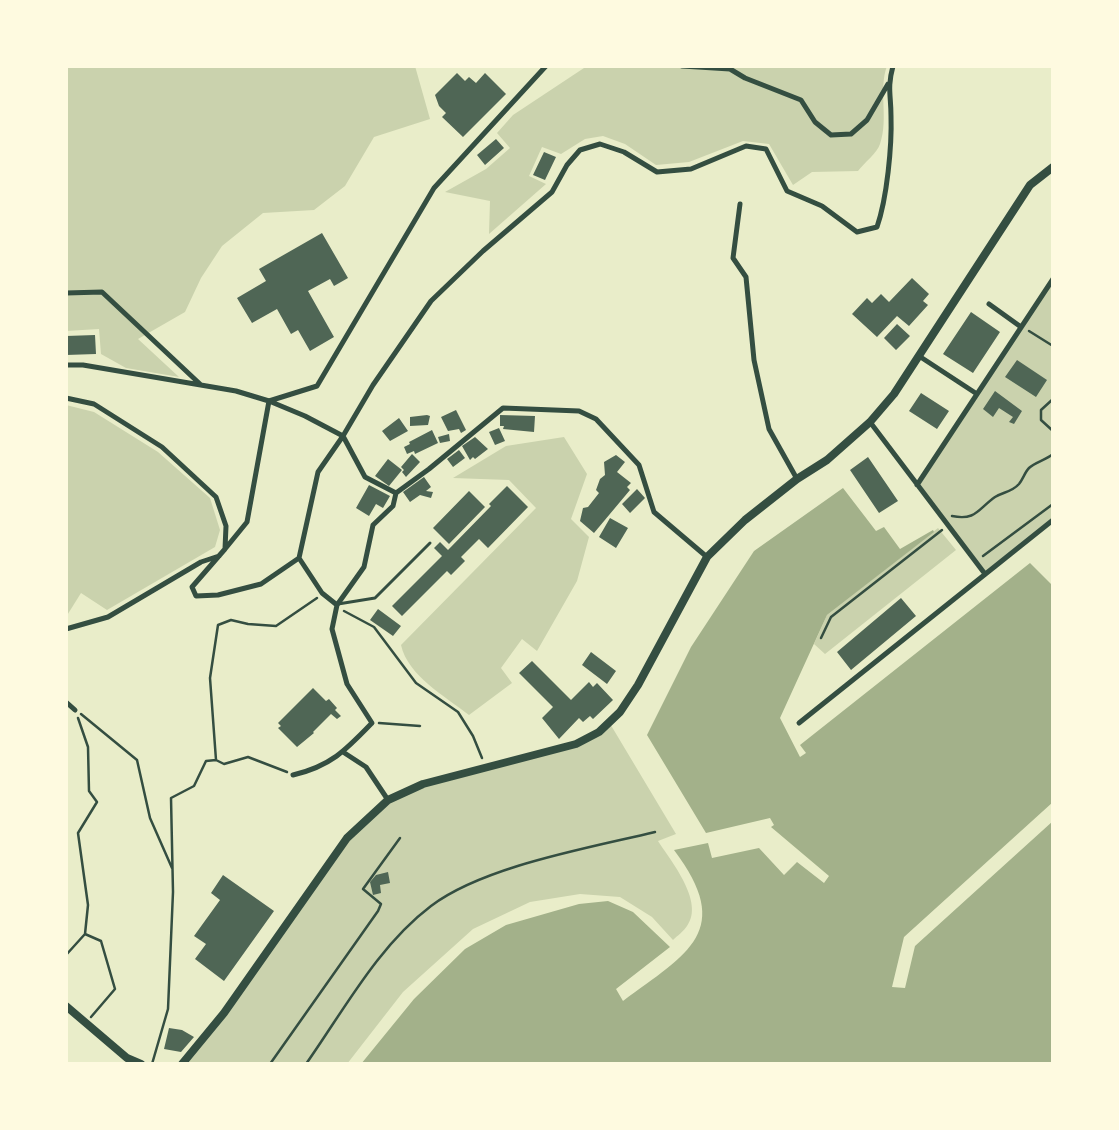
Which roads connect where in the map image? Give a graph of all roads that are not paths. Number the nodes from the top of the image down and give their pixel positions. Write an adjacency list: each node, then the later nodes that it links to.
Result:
1 (546, 66): 16 (street)
2 (682, 66): 4 (street)
3 (893, 66): 4 (street)
4 (888, 84): 18 (street)
5 (1053, 167): 11 (street)
6 (740, 204): 19 (street)
7 (1053, 279): 10 (street)
8 (66, 293): 13 (street)
9 (989, 304): 10 (street)
10 (1021, 327): 14 (street)
11 (919, 356): 14 (street); 17 (street)
12 (66, 365): 13 (street)
13 (201, 385): 16 (street)
14 (977, 394): 20 (street)
15 (66, 398): 24 (street)
16 (269, 401): 18 (street); 24 (street)
17 (870, 422): 19 (street); 20 (street)
18 (343, 436): 21 (street); 27 (street)
19 (797, 479): 26 (street)
20 (917, 485): 28 (street)
21 (396, 493): 26 (street); 29 (street)
22 (1053, 520): 28 (street)
23 (430, 543): 29 (lane)
24 (225, 549): 25 (street)
25 (219, 556): 27 (street); 30 (street)
26 (707, 557): 36 (street)
27 (299, 558): 29 (street)
28 (985, 574): 33 (street)
29 (337, 604): 34 (street)
30 (66, 629)
31 (66, 702): 32 (street)
32 (75, 710)
33 (799, 723)
34 (343, 752): 35 (street); 36 (street)
35 (293, 774)
36 (388, 800): 39 (street)
37 (66, 1006): 38 (street)
38 (141, 1064)
39 (182, 1064)

